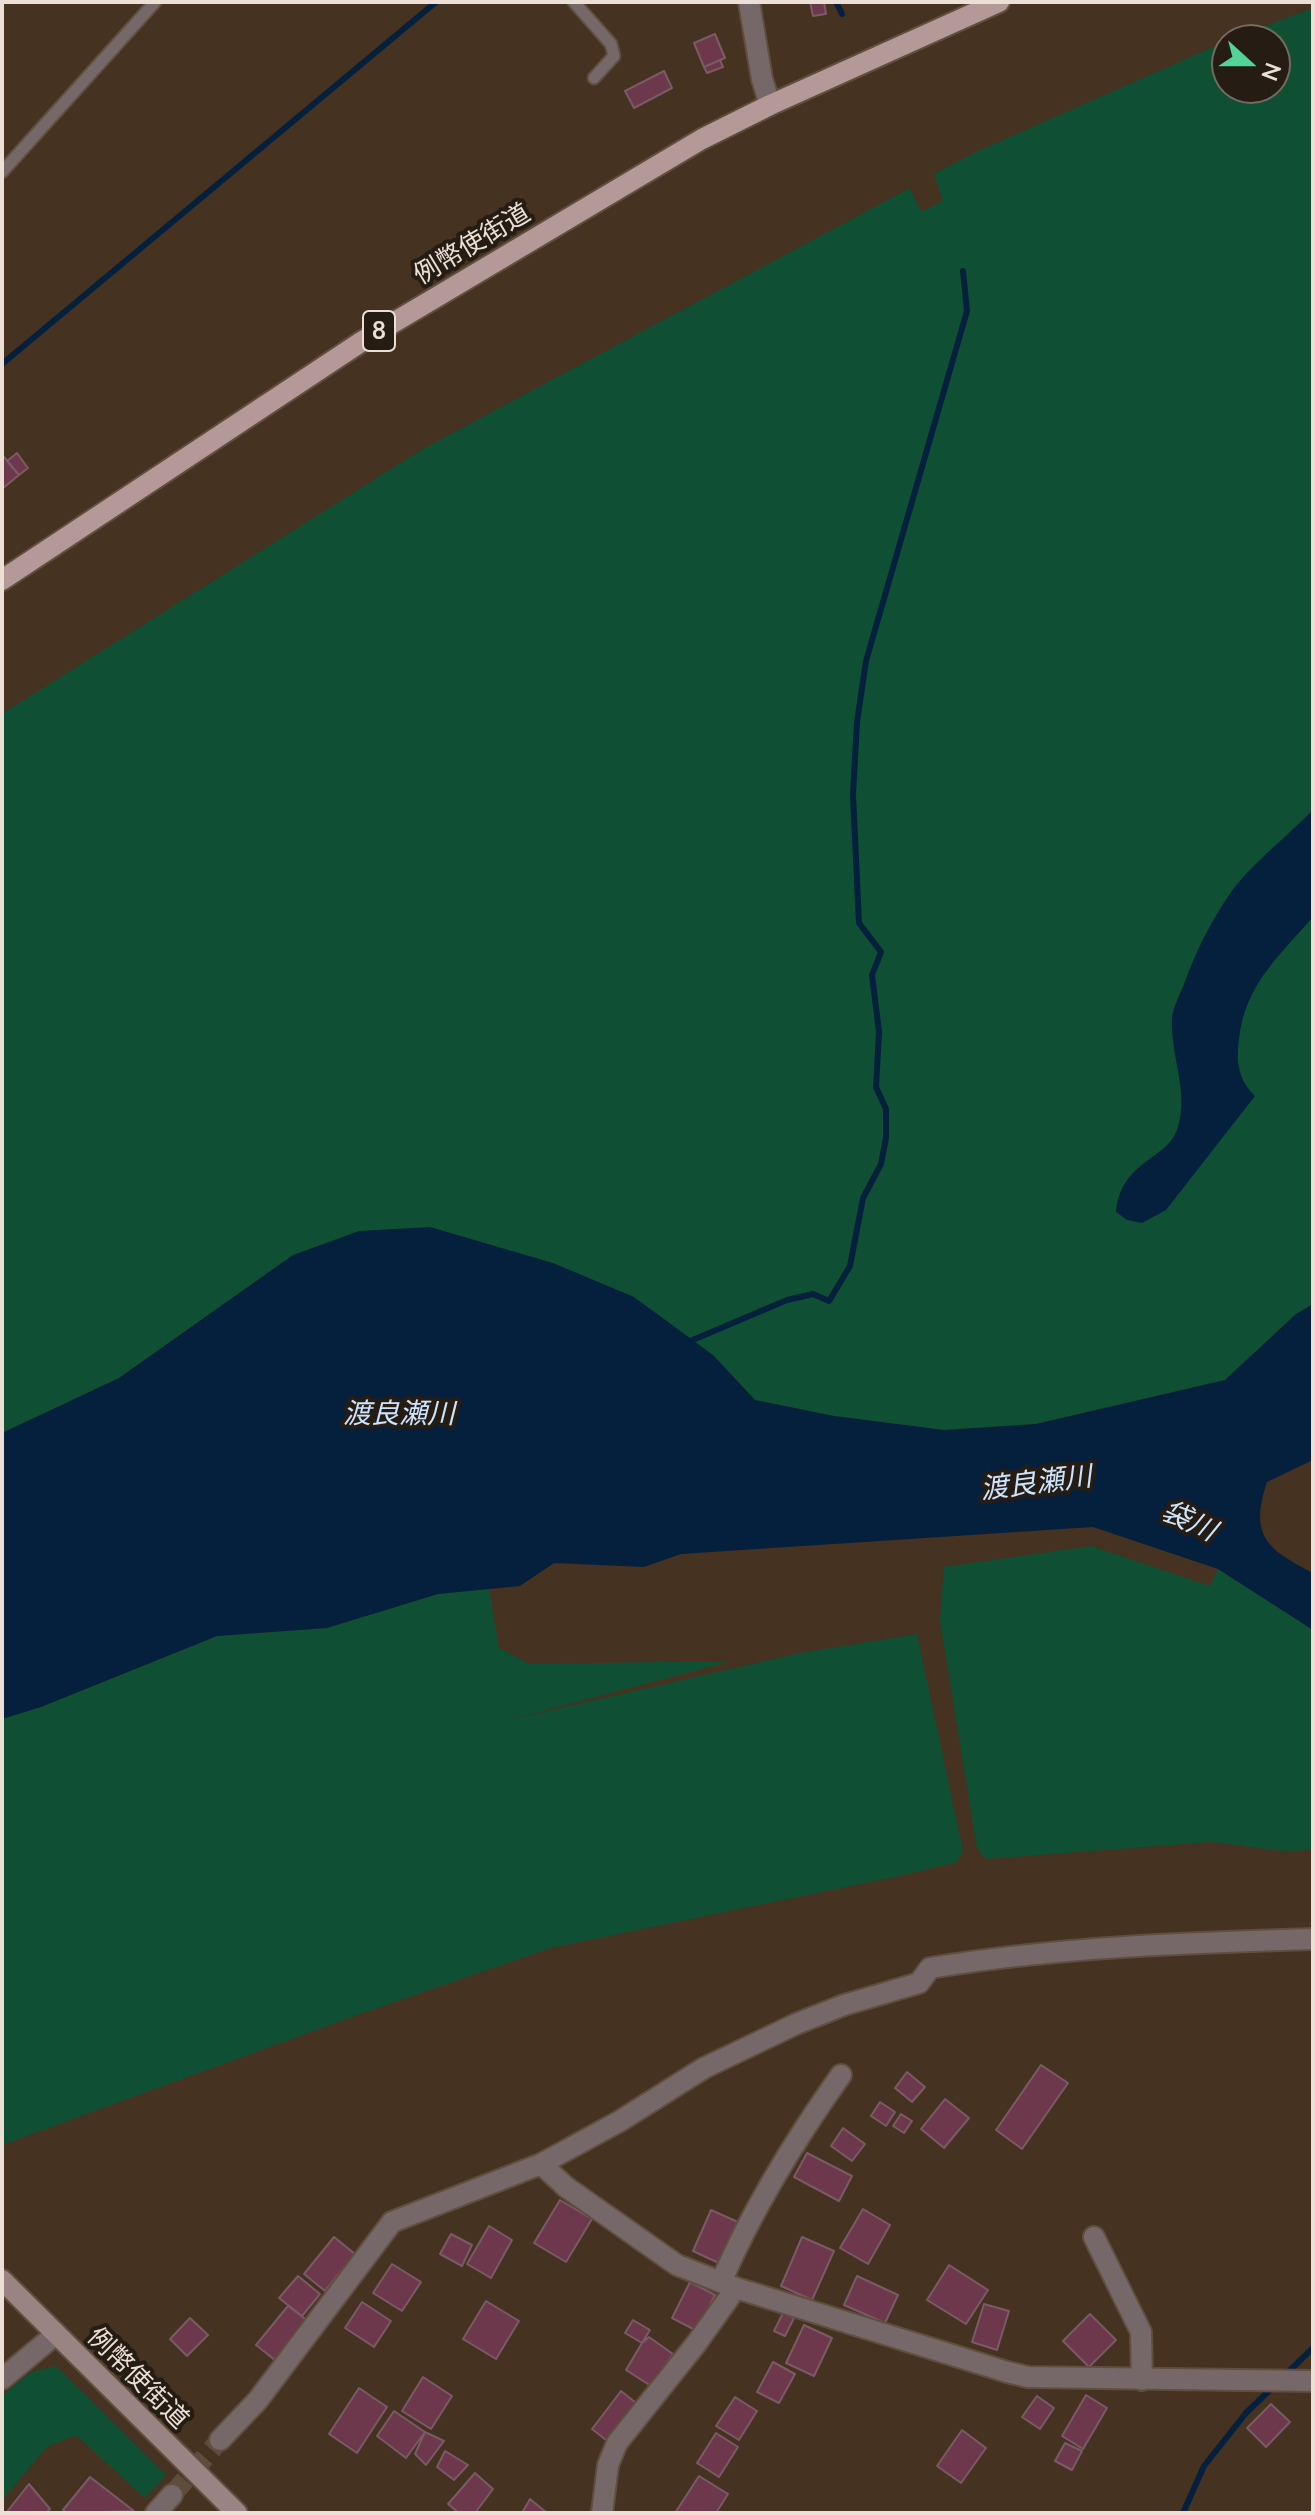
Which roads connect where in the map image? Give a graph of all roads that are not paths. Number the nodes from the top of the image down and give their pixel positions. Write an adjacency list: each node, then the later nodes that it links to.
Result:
1 (155, 2): 7 (lane)
2 (574, 2): 5 (lane)
3 (749, 2): 6 (street)
4 (999, 2): 6 (main road, 8)
5 (594, 78)
6 (770, 105): 8 (main road, 例幣使街道 / 8)
7 (2, 172)
8 (2, 580)
9 (1313, 1939): 11 (street)
10 (841, 2075): 14 (street)
11 (541, 2164): 14 (street); 19 (street)
12 (1094, 2237): 17 (street)
13 (2, 2280): 15 (main road, 例幣使街道)
14 (728, 2285): 17 (street); 23 (street)
15 (52, 2329): 16 (street); 22 (main road, 例幣使街道)
16 (2, 2379)
17 (1142, 2380): 18 (street)
18 (1313, 2381)
19 (220, 2440)
20 (172, 2495): 21 (street)
21 (156, 2513)
22 (237, 2513)
23 (602, 2513)

